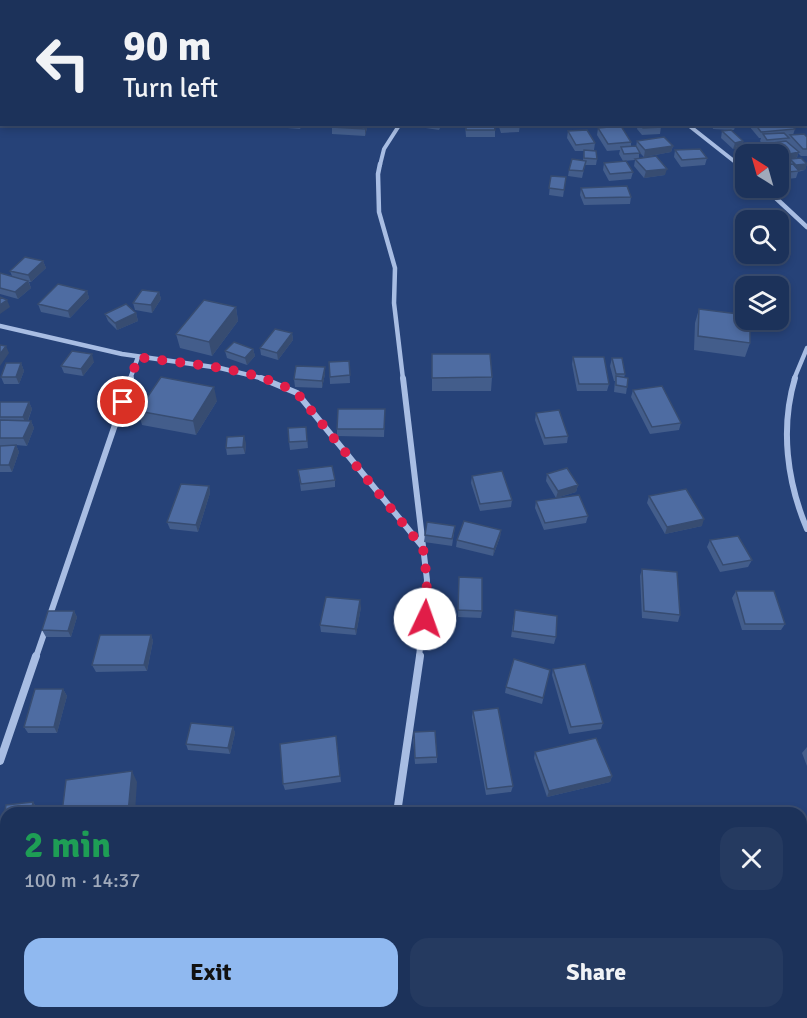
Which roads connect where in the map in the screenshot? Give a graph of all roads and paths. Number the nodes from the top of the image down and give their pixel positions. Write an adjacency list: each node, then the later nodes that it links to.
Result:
1 (398, 126): 10 (street)
2 (690, 126): 3 (street)
3 (735, 162)
4 (776, 198): 5 (street)
5 (807, 227)
6 (0, 326): 8 (street)
7 (807, 348): 9 (street)
8 (138, 357): 10 (street); 11 (street)
9 (807, 529)
10 (423, 548): 12 (street)
11 (0, 760)
12 (398, 807)

